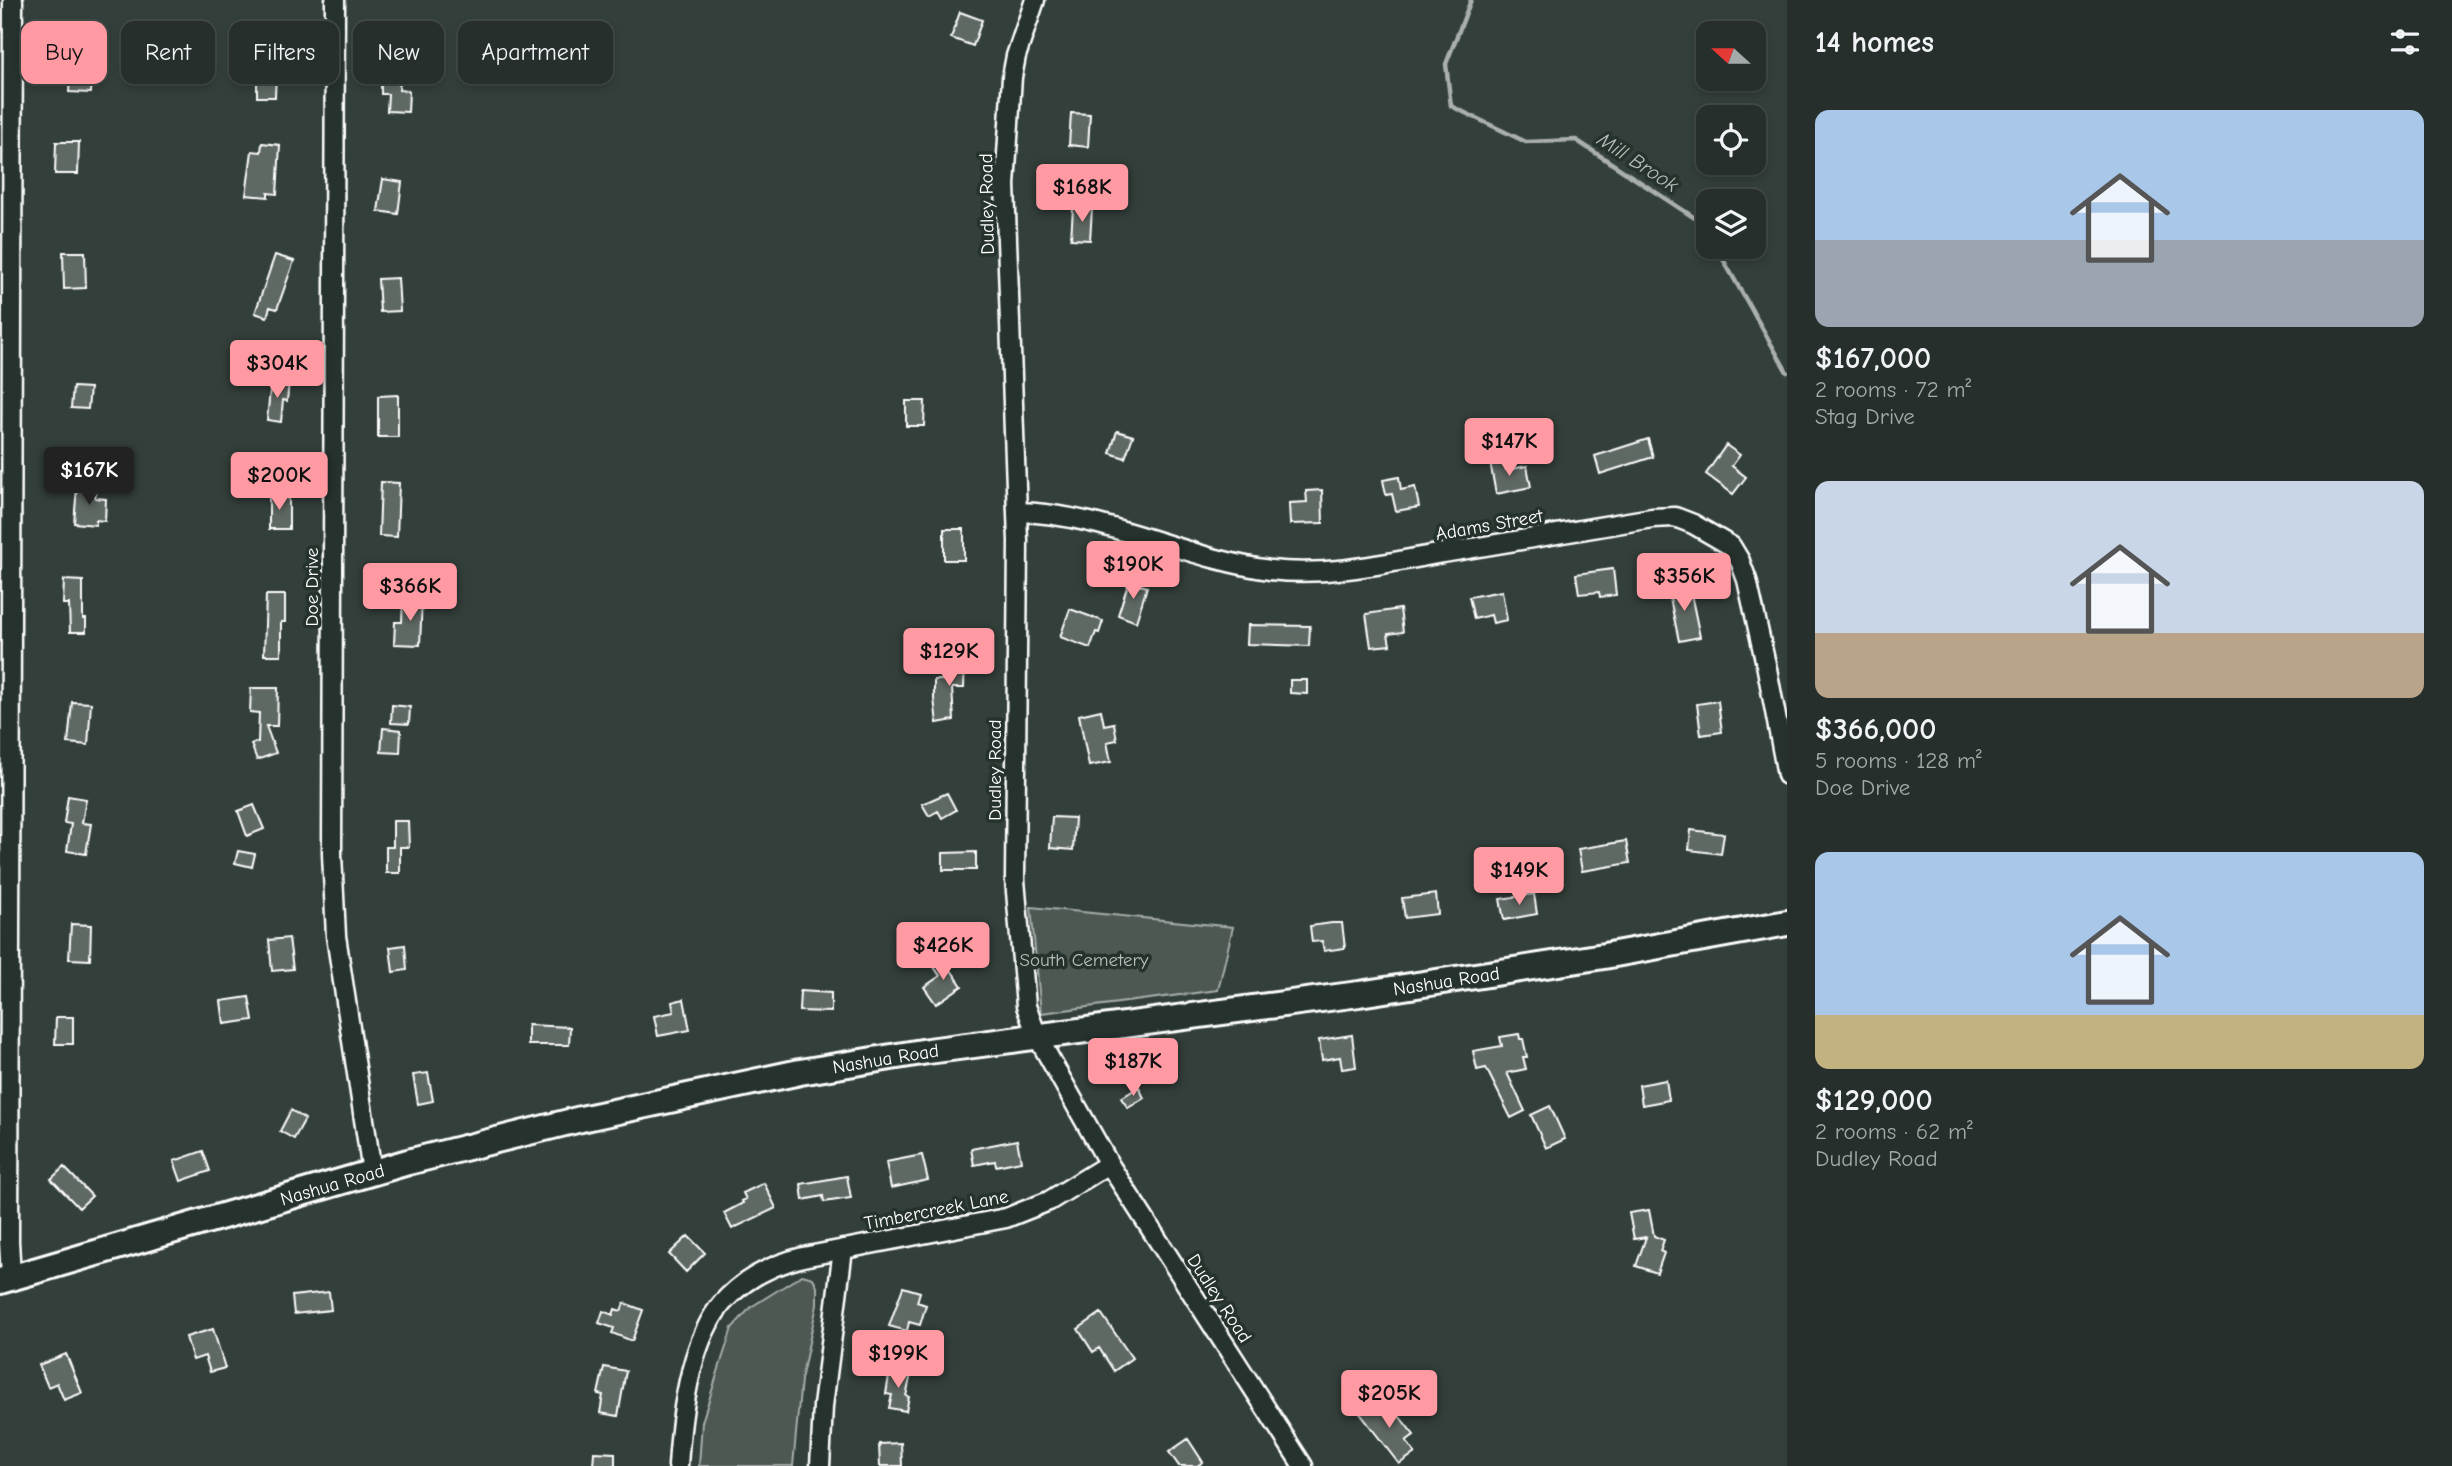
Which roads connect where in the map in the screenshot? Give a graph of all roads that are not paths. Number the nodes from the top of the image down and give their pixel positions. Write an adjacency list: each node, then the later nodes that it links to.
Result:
1 (13, 0): 11 (street)
2 (335, 0): 9 (street, Doe Drive)
3 (1035, 0): 4 (street, Dudley Road)
4 (1017, 512): 5 (street, Adams Street); 7 (street, Dudley Road)
5 (1787, 775)
6 (1787, 923): 7 (main road, Nashua Road)
7 (1037, 1036): 8 (street, Dudley Road); 9 (main road, Nashua Road)
8 (1109, 1164): 10 (street, Timbercreek Lane); 14 (street, Dudley Road)
9 (372, 1172): 11 (main road, Nashua Road)
10 (843, 1249): 12 (street, Timbercreek Lane); 13 (street, Timbercreek Lane)
11 (6, 1279)
12 (678, 1466)
13 (820, 1466)
14 (1303, 1466)

